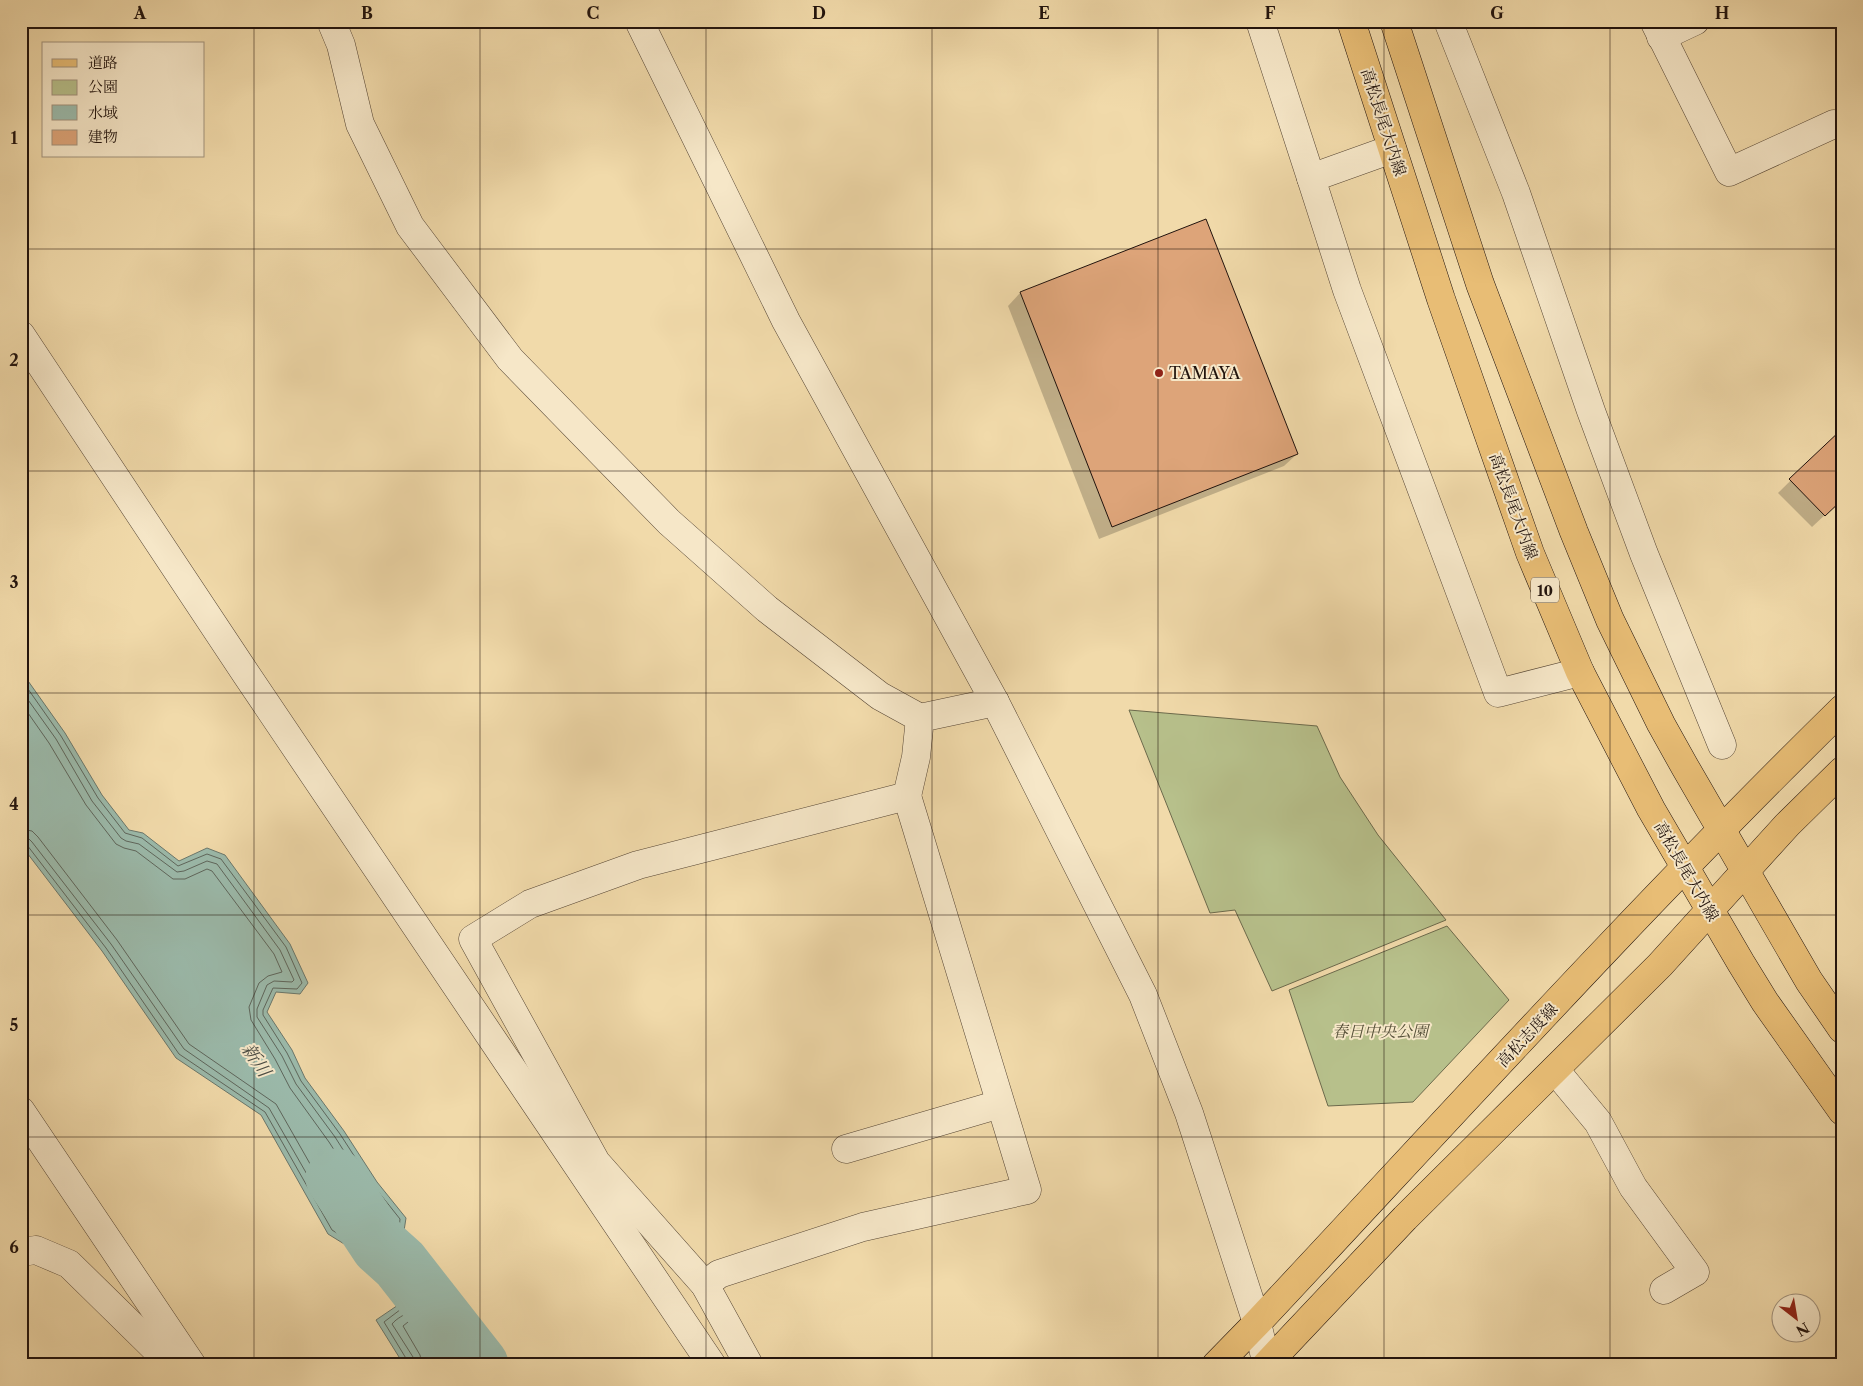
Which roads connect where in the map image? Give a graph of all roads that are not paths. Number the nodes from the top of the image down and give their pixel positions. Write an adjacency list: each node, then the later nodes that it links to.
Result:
1 (331, 21): 16 (street)
2 (639, 21): 14 (street)
3 (1260, 21): 11 (street)
4 (1351, 21): 10 (main road, 高松長尾大内線 / 10)
5 (1394, 21): 20 (main road)
6 (1448, 21): 17 (street)
7 (1695, 21): 8 (street)
8 (1658, 29): 9 (street)
9 (1839, 127)
10 (1392, 149): 11 (street); 13 (main road, 高松長尾大内線 / 10)
11 (1311, 178): 13 (street)
12 (21, 335): 36 (street)
13 (1580, 672): 21 (main road, 高松長尾大内線 / 10)
14 (995, 702): 16 (street); 33 (street)
15 (1842, 709): 20 (main road, 高松志度線)
16 (920, 718): 19 (street)
17 (1722, 745)
18 (1842, 771): 22 (main road)
19 (907, 796): 26 (street); 31 (street)
20 (1721, 830): 21 (main road, 高松志度線); 22 (main road)
21 (1685, 867): 23 (main road, 高松長尾大内線 / 10); 33 (main road, 高松志度線)
22 (1744, 872): 23 (main road); 24 (main road)
23 (1710, 910): 25 (main road); 28 (main road, 高松長尾大内線 / 10)
24 (1842, 1029)
25 (1555, 1070): 32 (street); 39 (main road)
26 (1000, 1104): 29 (street); 31 (street)
27 (21, 1111): 35 (street)
28 (1842, 1111)
29 (846, 1149)
30 (21, 1252): 34 (street)
31 (705, 1285): 37 (street)
32 (1664, 1290)
33 (1256, 1323): 38 (main road, 高松志度線); 39 (street)
34 (172, 1365)
35 (192, 1365)
36 (712, 1365)
37 (749, 1365)
38 (1216, 1365)
39 (1267, 1365)

